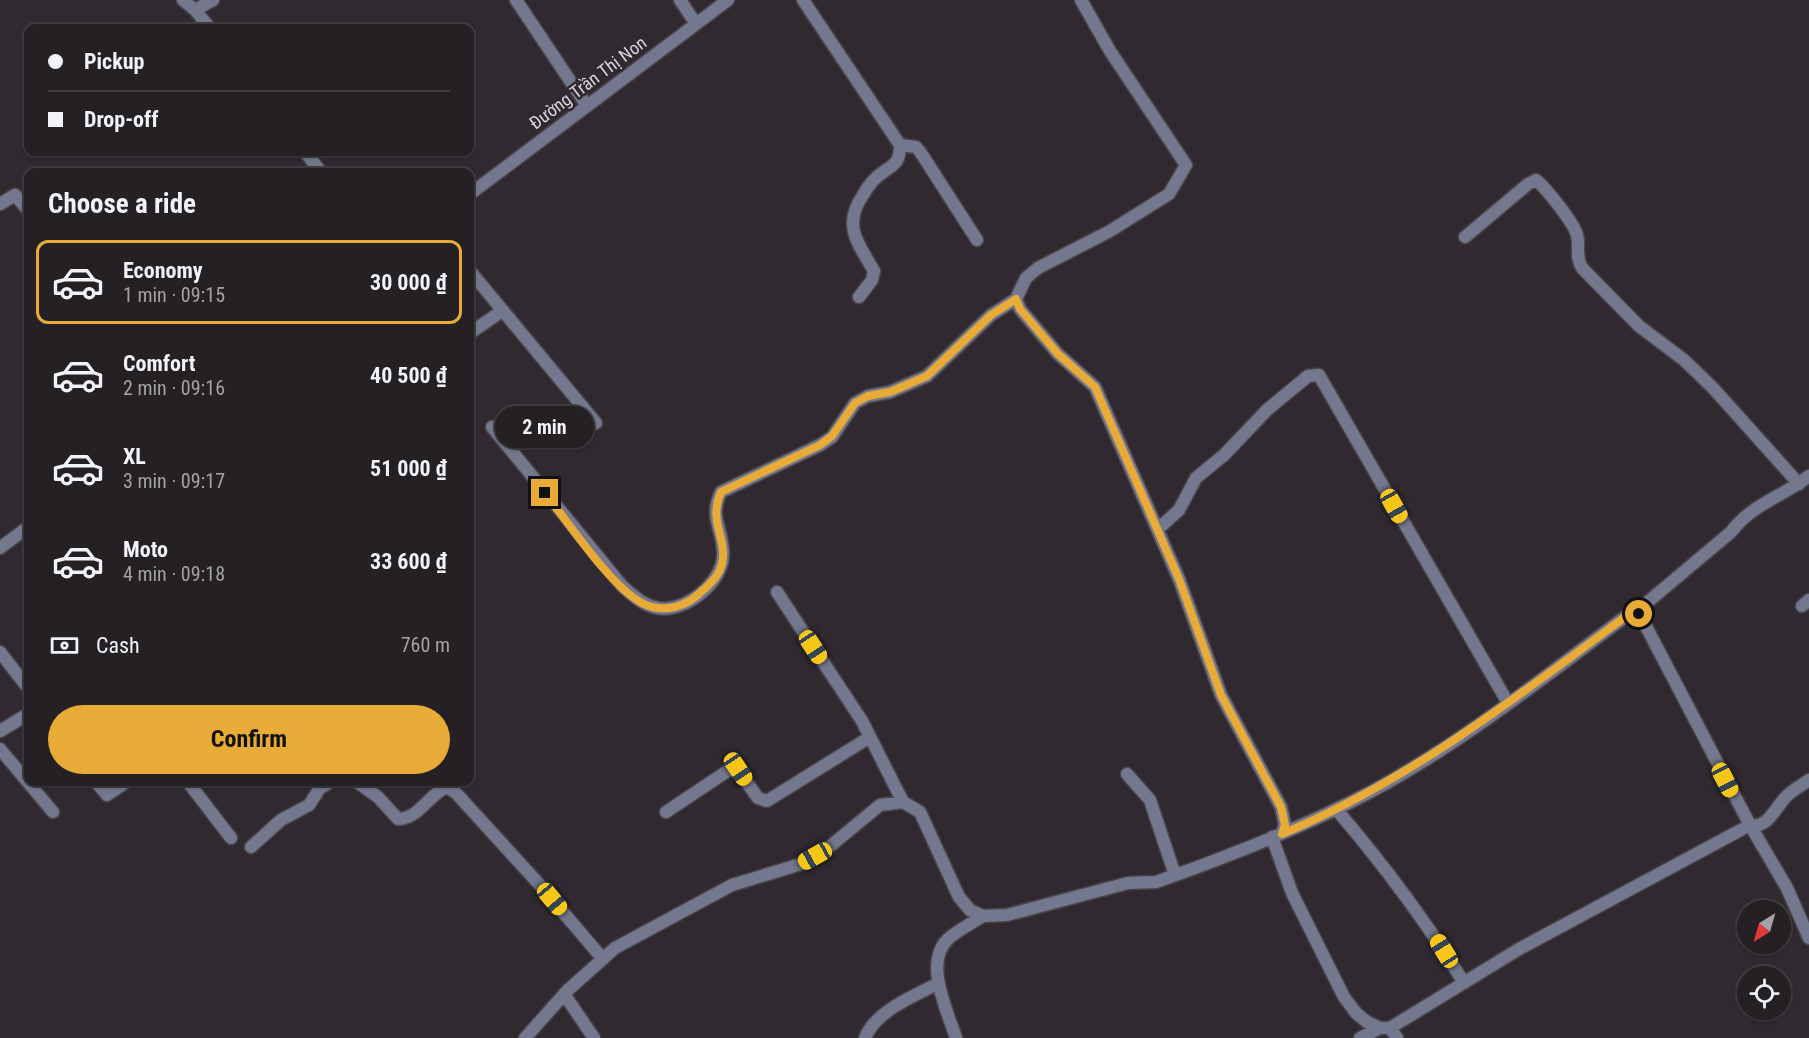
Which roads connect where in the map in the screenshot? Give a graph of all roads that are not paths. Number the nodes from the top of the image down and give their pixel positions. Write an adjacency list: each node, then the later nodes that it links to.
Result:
1 (183, 0): 8 (street)
2 (213, 0): 8 (street)
3 (516, 0): 11 (street)
4 (680, 0): 10 (street)
5 (728, 0): 10 (street, Đường Trần Thị Non)
6 (803, 0): 12 (street)
7 (1081, 0): 22 (street)
8 (195, 10): 9 (street)
9 (207, 24)
10 (696, 24): 11 (street, Đường Trần Thị Non)
11 (587, 106): 15 (street, Đường Trần Thị Non)
12 (900, 145): 19 (street); 21 (street)
13 (308, 156): 14 (street)
14 (318, 168)
15 (474, 191)
16 (0, 204): 17 (street)
17 (24, 205)
18 (1465, 237): 28 (street)
19 (977, 240)
20 (474, 276): 23 (street)
21 (859, 297)
22 (1016, 299): 26 (street); 29 (street)
23 (502, 311): 24 (street); 25 (street)
24 (474, 330)
25 (596, 423)
26 (492, 427)
27 (1809, 476): 28 (street)
28 (1799, 484): 33 (street)
29 (1158, 529): 36 (street); 57 (street)
30 (24, 530): 31 (street)
31 (0, 548)
32 (777, 592): 39 (street)
33 (1636, 611): 36 (street); 56 (street)
34 (0, 652): 35 (street)
35 (24, 683)
36 (1508, 703): 53 (street)
37 (24, 716): 38 (street)
38 (0, 731)
39 (870, 737): 52 (street); 55 (street)
40 (0, 748): 42 (street)
41 (1127, 774): 60 (street)
42 (24, 777)
43 (1809, 780): 56 (street)
44 (31, 786): 54 (street)
45 (99, 786): 46 (street)
46 (120, 786)
47 (191, 786): 58 (street)
48 (323, 786): 59 (street)
49 (363, 786): 50 (street)
50 (442, 786)
51 (446, 786): 63 (street)
52 (903, 802): 61 (street); 63 (street)
53 (1336, 809): 57 (street); 64 (street)
54 (53, 812)
55 (666, 812)
56 (1750, 825): 62 (street); 64 (street)
57 (1277, 835): 60 (street); 67 (street)
58 (231, 838)
59 (251, 847)
60 (1175, 875): 61 (street)
61 (983, 916): 65 (street)
62 (1809, 938)
63 (603, 959): 66 (street)
64 (1464, 982): 67 (street)
65 (939, 983): 70 (street); 71 (street)
66 (564, 994): 68 (street); 69 (street)
67 (1389, 1031): 72 (street)
68 (525, 1038)
69 (594, 1038)
70 (865, 1038)
71 (956, 1038)
72 (1360, 1038)

